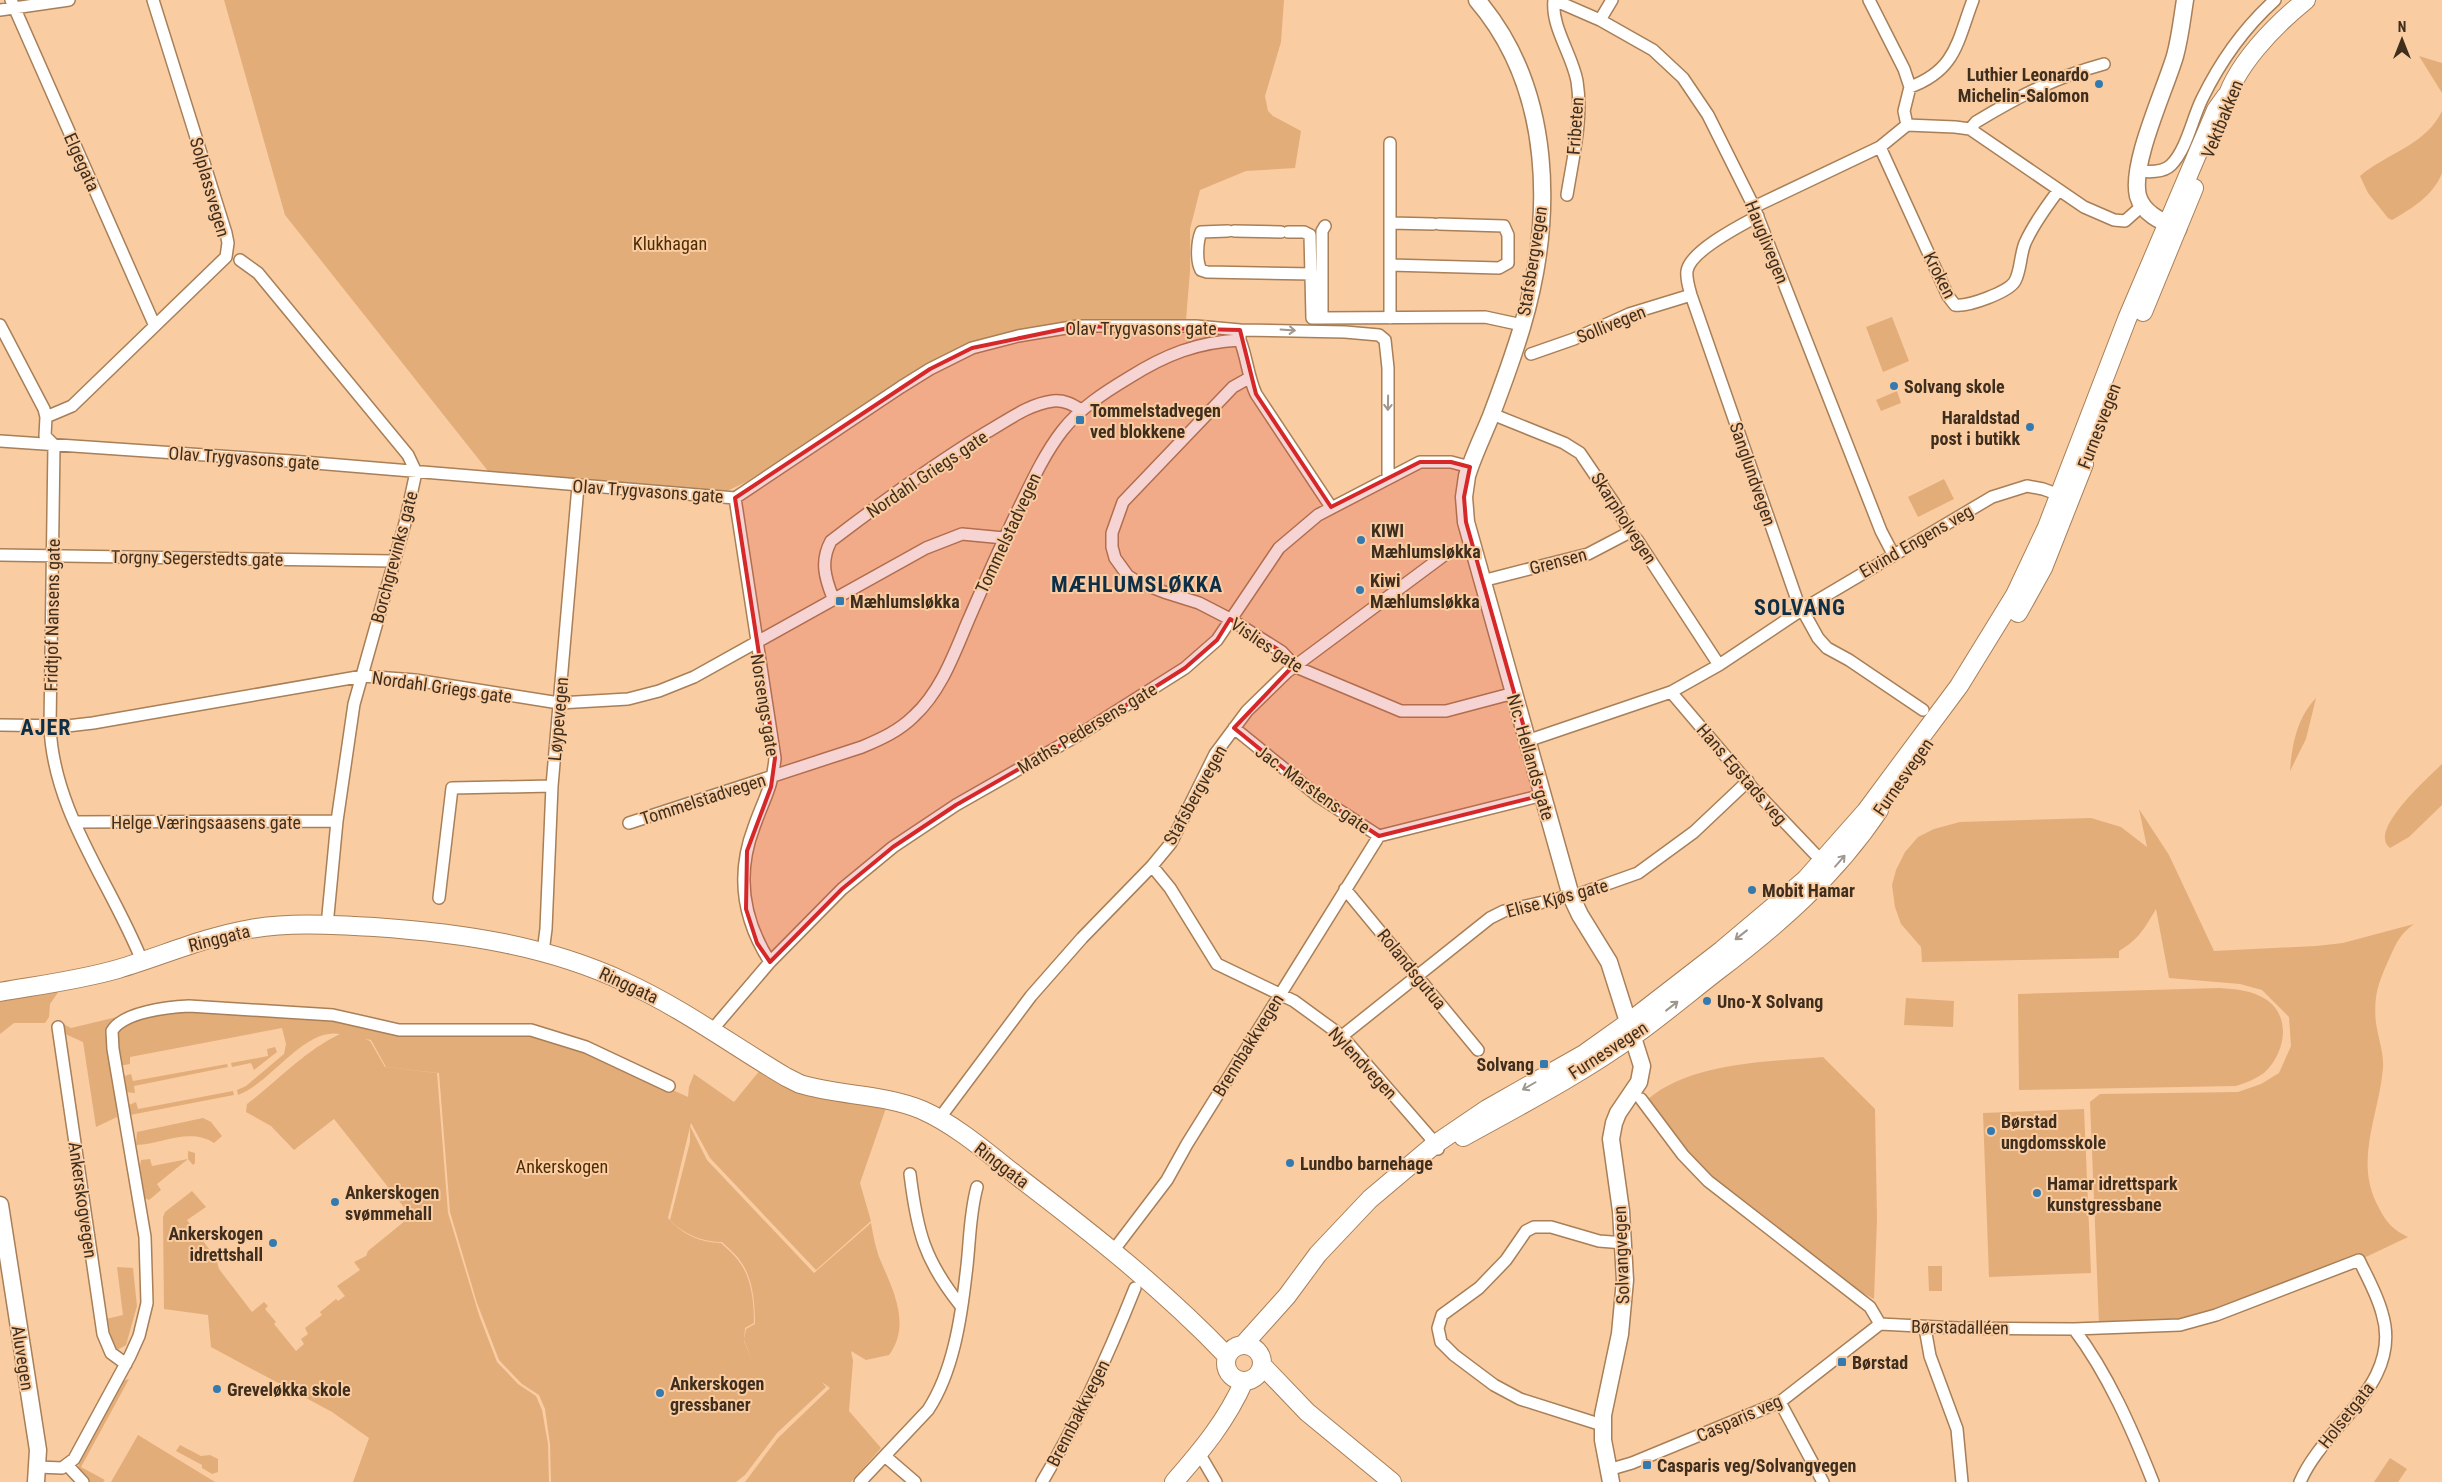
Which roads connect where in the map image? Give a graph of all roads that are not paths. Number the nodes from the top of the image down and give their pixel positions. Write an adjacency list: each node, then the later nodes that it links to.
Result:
1 (69, 0): 11 (street)
2 (153, 0): 34 (street, Solplassvegen)
3 (1554, 0): 13 (street, Hauglivegen); 22 (street, Fribeten)
4 (1612, 0): 13 (street)
5 (1869, 0): 15 (street)
6 (1973, 0): 15 (street)
7 (2185, 0): 20 (main road)
8 (2275, 0): 20 (street, Vektbakken)
9 (2306, 0): 27 (main road, Vektbakken)
10 (1479, 1): 36 (main road, Stafsbergvegen)
11 (12, 4): 12 (street); 34 (street, Elgegata)
12 (0, 10)
13 (1600, 20): 24 (street, Hauglivegen)
14 (2104, 64): 17 (street)
15 (1910, 87): 16 (street)
16 (1907, 125): 17 (street); 19 (street, Sanglundvegen)
17 (1970, 129): 21 (street)
18 (1390, 143): 25 (street)
19 (1880, 147): 21 (street, Kroken); 24 (street, Sanglundvegen)
20 (2138, 171): 23 (main road)
21 (2058, 191): 23 (street)
22 (1567, 195)
23 (2143, 205): 27 (main road)
24 (1756, 211): 31 (street, Sanglundvegen); 55 (street, Hauglivegen)
25 (1390, 223): 29 (street); 29 (street)
26 (1325, 226): 32 (street)
27 (2172, 226): 49 (main road, Furnesvegen)
28 (240, 260): 46 (street, Borchgrevinks gate)
29 (1390, 265): 33 (street)
30 (1312, 274): 30 (street); 32 (street)
31 (1691, 295): 38 (street, Sollivegen); 61 (street, Sanglundvegen)
32 (1322, 318): 33 (street)
33 (1390, 318): 36 (street)
34 (154, 324): 42 (street, Solplassvegen)
35 (0, 325): 42 (street, Fridtjof Nansens gate)
36 (1522, 325): 41 (main road, Stafsbergvegen)
37 (1240, 335): 39 (street); 40 (street, Tommelstadvegen); 47 (street, one-way to 47); 50 (street, Olav Trygvasons gate)
38 (1531, 354)
39 (1249, 378): 51 (street); 62 (street, Vislies gate)
40 (1081, 410): 53 (street, Tommelstadvegen); 60 (street, Nordahl Griegs gate)
41 (1492, 414): 45 (main road, Stafsbergvegen); 52 (street, Skarpholvegen)
42 (46, 417): 44 (street, Fridtjof Nansens gate)
43 (0, 441): 44 (street, Olav Trygvasons gate)
44 (54, 445): 46 (street, Olav Trygvasons gate); 57 (street, Fridtjof Nansens gate)
45 (1470, 467): 47 (street, Maths Pedersens gate); 59 (main road, Nic. Hellands gate)
46 (416, 472): 48 (street, Olav Trygvasons gate); 58 (street, Borchgrevinks gate)
47 (1388, 478): 51 (street, Maths Pedersens gate)
48 (578, 486): 50 (street, Olav Trygvasons gate); 69 (street, Løypevegen)
49 (2065, 497): 55 (street, Eivind Engens veg); 96 (main road, Furnesvegen)
50 (735, 498): 63 (street, Norsengs gate)
51 (1331, 507): 62 (street, Maths Pedersens gate)
52 (1630, 532): 59 (street, Grensen); 64 (street, Skarpholvegen)
53 (1004, 538): 60 (street, Nordahl Griegs gate); 75 (street, Tommelstadvegen)
54 (1447, 553): 65 (street, Stafsbergvegen)
55 (1892, 554): 61 (street, Eivind Engens veg)
56 (0, 555): 57 (street, Torgny Segerstedts gate)
57 (52, 556): 58 (street, Torgny Segerstedts gate); 72 (street, Fridtjof Nansens gate)
58 (393, 561): 66 (street, Borchgrevinks gate)
59 (1482, 581): 68 (main road, Nic. Hellands gate)
60 (833, 598): 63 (street, Nordahl Griegs gate)
61 (1803, 609): 64 (street, Eivind Engens veg); 70 (street, Sanglundvegen)
62 (1230, 619): 65 (street, Vislies gate); 91 (street, Maths Pedersens gate)
63 (755, 643): 69 (street, Nordahl Griegs gate); 75 (street, Norsengs gate)
64 (1719, 665): 67 (street, Eivind Engens veg)
65 (1296, 667): 68 (street, Vislies gate); 73 (street, Stafsbergvegen)
66 (363, 676): 69 (street, Nordahl Griegs gate); 72 (street, Nordahl Griegs gate); 80 (street, Borchgrevinks gate)
67 (1671, 692): 74 (street, Eivind Engens veg); 76 (street, Hans Egstads veg)
68 (1514, 693): 74 (main road, Nic. Hellands gate)
69 (559, 703): 77 (street, Løypevegen)
70 (1923, 710)
71 (0, 726): 72 (street, Nordahl Griegs gate)
72 (50, 726): 79 (street, Fridtjof Nansens gate)
73 (1234, 728): 82 (street, Jac. Marstens gate); 84 (street, Stafsbergvegen)
74 (1527, 741): 78 (main road, Nic. Hellands gate)
75 (774, 777): 81 (street, Tommelstadvegen); 91 (street, Norsengs gate)
76 (1748, 781): 83 (street, Hans Egstads veg); 86 (street, Elise Kjøs gate)
77 (552, 786): 87 (street); 89 (street, Løypevegen)
78 (1543, 795): 82 (street, Jac. Marstens gate); 86 (main road, Nic. Hellands gate)
79 (75, 822): 80 (street, Helge Væringsaasens gate); 90 (street, Fridtjof Nansens gate)
80 (337, 822): 88 (street, Borchgrevinks gate)
81 (629, 823)
82 (1379, 836): 85 (street, Brennbakkvegen)
83 (1815, 854)
84 (1152, 866): 94 (street, Nylendvegen); 102 (street, Stafsbergvegen)
85 (1345, 889): 92 (street, Rolandsgutua); 94 (street, Brennbakkvegen)
86 (1571, 896): 92 (street, Elise Kjøs gate); 96 (main road, Nic. Hellands gate)
87 (439, 898)
88 (328, 916)
89 (543, 952): 90 (main road, Ringgata); 97 (main road, Ringgata)
90 (142, 961): 93 (main road, Ringgata)
91 (770, 962): 97 (street, Maths Pedersens gate)
92 (1418, 977): 98 (street, Elise Kjøs gate); 99 (street, Rolandsgutua)
93 (0, 992)
94 (1280, 993): 98 (street, Nylendvegen); 108 (street, Brennbakkvegen)
95 (58, 1027): 118 (street, Ankerskogvegen)
96 (1631, 1029): 103 (main road, Furnesvegen); 107 (main road, Solvangvegen)
97 (712, 1030): 102 (main road, Ringgata)
98 (1342, 1036): 103 (street, Nylendvegen)
99 (1478, 1050)
100 (669, 1086): 118 (street)
101 (1641, 1099): 114 (street)
102 (939, 1119): 108 (main road, Ringgata)
103 (1436, 1148): 112 (main road, Furnesvegen)
104 (910, 1174): 113 (street)
105 (977, 1187): 113 (street)
106 (0, 1205): 109 (main road, Aluvegen)
107 (1624, 1243): 121 (main road, Solvangvegen); 121 (street)
108 (1113, 1251): 117 (main road, Ringgata)
109 (4, 1256): 125 (main road, Aluvegen)
110 (2360, 1260): 116 (street, Børstadalléen); 137 (street, Holsetgata)
111 (1135, 1288): 130 (street, Brennbakkvegen)
112 (1287, 1296): 117 (main road, Furnesvegen); 119 (main road, Furnesvegen)
113 (961, 1306): 123 (street)
114 (1880, 1324): 115 (street, Børstadalléen); 120 (street, Casparis veg)
115 (1925, 1328): 116 (street, Børstadalléen); 135 (street)
116 (2074, 1329): 136 (street)
117 (1236, 1349): 119 (main road); 119 (main road)
118 (126, 1364): 124 (street)
119 (1250, 1371): 122 (main road, Furnesvegen); 133 (main road)
120 (1780, 1402): 126 (street, Casparis veg); 134 (street)
121 (1602, 1425): 126 (main road, Solvangvegen)
122 (1199, 1454): 131 (main road, Furnesvegen); 132 (street)
123 (886, 1457): 128 (street); 129 (street)
124 (68, 1466): 125 (street); 127 (street)
125 (37, 1475)
126 (1609, 1476)
127 (83, 1482)
128 (860, 1482)
129 (915, 1482)
130 (1042, 1482)
131 (1174, 1482)
132 (1216, 1482)
133 (1392, 1482)
134 (1823, 1482)
135 (1962, 1482)
136 (2153, 1482)
137 (2300, 1482)

